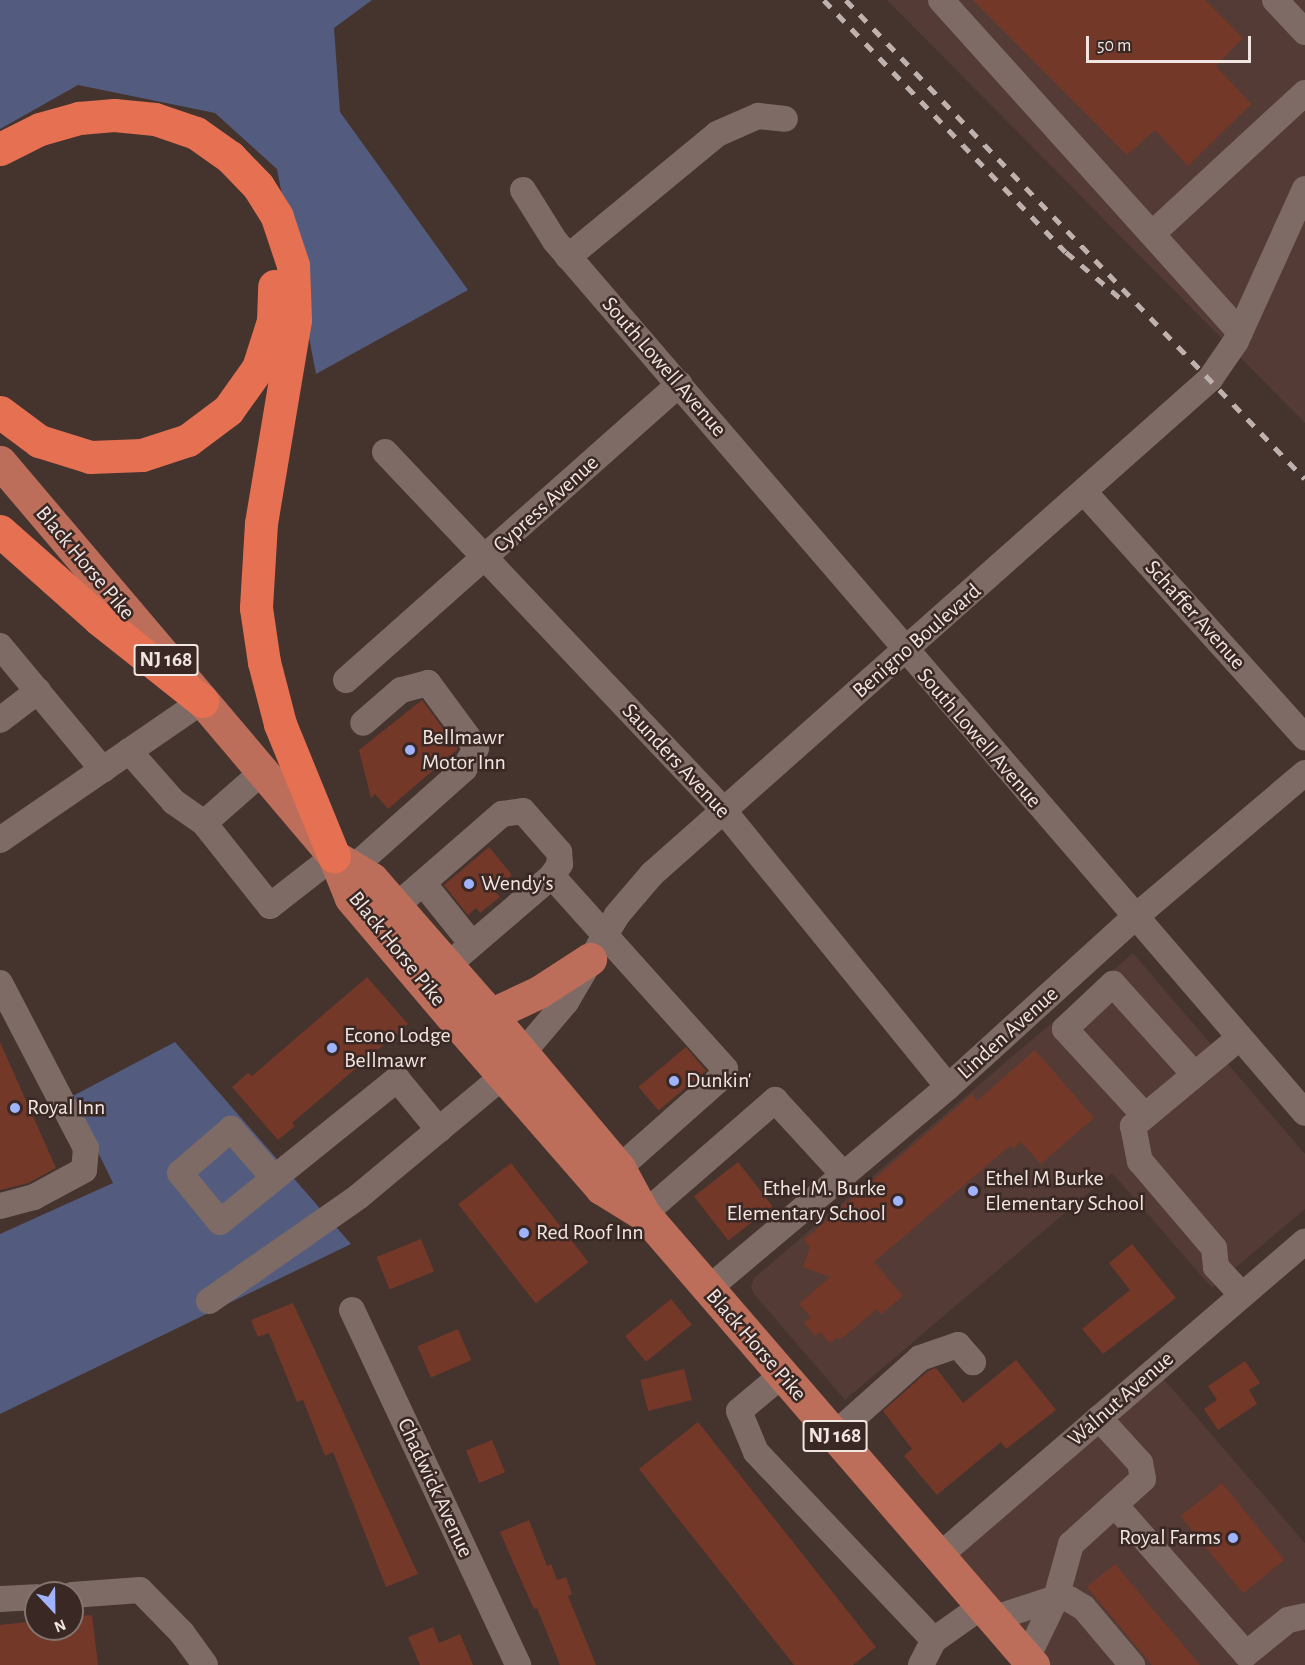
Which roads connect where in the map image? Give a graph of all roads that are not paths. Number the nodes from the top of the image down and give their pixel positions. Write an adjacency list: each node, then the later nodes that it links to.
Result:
1 (941, 0): 10 (street)
2 (1275, 0): 3 (street)
3 (1305, 32)
4 (1305, 93): 10 (street)
5 (785, 119): 11 (street)
6 (0, 149): 35 (highway)
7 (0, 170): 14 (highway)
8 (1305, 189): 12 (street, Benigno Boulevard)
9 (522, 190): 11 (street, South Lowell Avenue)
10 (1152, 234): 12 (street)
11 (568, 257): 13 (street, South Lowell Avenue)
12 (1240, 332): 17 (street, Benigno Boulevard)
13 (679, 384): 19 (street, Cypress Avenue); 21 (street, South Lowell Avenue)
14 (0, 412)
15 (385, 452): 19 (street, Saunders Avenue)
16 (0, 462): 24 (main road, Black Horse Pike / NJ 168)
17 (1085, 493): 21 (street, Benigno Boulevard); 27 (street, Schaffer Avenue)
18 (0, 531): 24 (highway)
19 (486, 557): 22 (street, Cypress Avenue); 32 (street, Saunders Avenue)
20 (0, 646): 23 (street)
21 (905, 652): 32 (street, Benigno Boulevard); 39 (street, South Lowell Avenue)
22 (346, 680)
23 (38, 691): 25 (street); 29 (street)
24 (202, 701): 28 (street); 30 (main road, Black Horse Pike / NJ 168)
25 (0, 720)
26 (363, 723): 35 (street)
27 (1305, 737)
28 (129, 751): 29 (street); 33 (street)
29 (103, 770): 34 (street)
30 (261, 773): 33 (street); 35 (main road, Black Horse Pike / NJ 168)
31 (1305, 773): 39 (street, Linden Avenue)
32 (724, 811): 41 (street, Benigno Boulevard); 48 (street, Saunders Avenue)
33 (204, 823): 35 (street)
34 (0, 840)
35 (344, 862): 38 (main road, Black Horse Pike / NJ 168); 46 (main road, Black Horse Pike / NJ 168)
36 (552, 876): 37 (street); 40 (street); 41 (street)
37 (423, 883): 38 (street); 40 (street)
38 (395, 907): 42 (main road, Black Horse Pike / NJ 168)
39 (1134, 918): 45 (street, South Lowell Avenue); 48 (street, Linden Avenue)
40 (472, 944): 42 (street)
41 (596, 948): 44 (main road); 46 (street, Benigno Boulevard); 52 (street)
42 (448, 965): 44 (main road, Black Horse Pike / NJ 168)
43 (0, 983): 55 (street)
44 (490, 1015): 46 (main road, Black Horse Pike / NJ 168)
45 (1239, 1038): 47 (street); 49 (street, South Lowell Avenue)
46 (513, 1065): 51 (street, Benigno Boulevard); 52 (main road, Black Horse Pike / NJ 168); 56 (main road, Black Horse Pike / NJ 168)
47 (1195, 1075): 50 (street); 50 (street)
48 (948, 1087): 53 (street, Linden Avenue)
49 (1305, 1113)
50 (1139, 1121): 59 (street)
51 (439, 1130): 54 (street); 60 (street, Benigno Boulevard)
52 (619, 1168): 56 (main road, Black Horse Pike / NJ 168)
53 (844, 1175): 56 (street); 58 (street, Linden Avenue)
54 (273, 1178)
55 (0, 1206)
56 (644, 1214): 58 (main road, Black Horse Pike / NJ 168)
57 (1302, 1251): 59 (street, Walnut Avenue)
58 (708, 1289): 63 (main road, Black Horse Pike / NJ 168)
59 (1241, 1294): 64 (street, Walnut Avenue)
60 (209, 1301)
61 (352, 1310): 78 (street, Chadwick Avenue)
62 (973, 1362): 65 (street)
63 (782, 1375): 65 (main road, Black Horse Pike / NJ 168); 74 (street)
64 (1099, 1418): 66 (street); 67 (street, Walnut Avenue)
65 (834, 1435): 67 (main road, Black Horse Pike / NJ 168)
66 (1116, 1506): 70 (street); 75 (street)
67 (938, 1557): 72 (main road, Black Horse Pike / NJ 168)
68 (84, 1594): 77 (street)
69 (24, 1598): 71 (street)
70 (1056, 1598): 72 (street); 76 (street); 80 (street)
71 (0, 1599)
72 (987, 1613): 74 (street); 76 (main road, Black Horse Pike / NJ 168)
73 (1305, 1616): 75 (street)
74 (934, 1640): 79 (street)
75 (1240, 1660)
76 (1030, 1661)
77 (205, 1665)
78 (518, 1665)
79 (921, 1665)
80 (1132, 1665)

